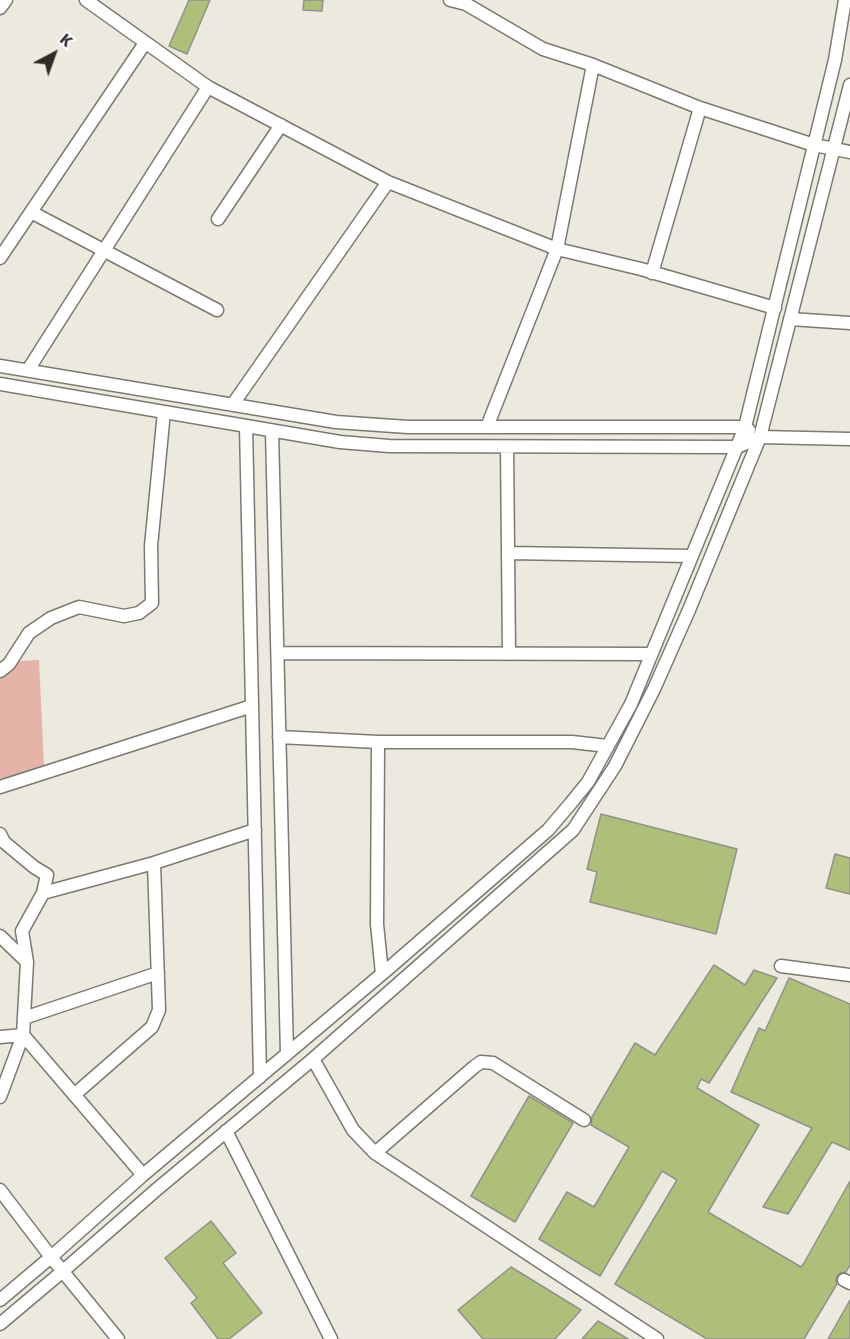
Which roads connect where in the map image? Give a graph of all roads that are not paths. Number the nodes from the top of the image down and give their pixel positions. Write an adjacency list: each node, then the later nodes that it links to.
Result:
1 (6, 0): 5 (street)
2 (86, 0): 6 (street)
3 (450, 0): 7 (street)
4 (845, 0): 12 (street)
5 (0, 8)
6 (145, 43): 9 (street); 16 (street)
7 (593, 65): 10 (street); 18 (street)
8 (850, 85): 13 (street)
9 (208, 87): 11 (street); 19 (street)
10 (700, 108): 12 (street); 21 (street)
11 (281, 125): 15 (street); 17 (street)
12 (814, 145): 13 (street); 22 (street)
13 (833, 149): 14 (street); 24 (street)
14 (850, 152)
15 (388, 182): 18 (street); 29 (street)
16 (31, 213): 19 (street); 20 (street)
17 (218, 219)
18 (557, 249): 21 (street); 32 (street)
19 (104, 251): 23 (street); 27 (street)
20 (0, 258)
21 (652, 273): 22 (street)
22 (775, 308): 33 (street)
23 (217, 310)
24 (790, 319): 25 (street); 35 (street)
25 (850, 323)
26 (0, 366): 27 (street)
27 (28, 370): 29 (street)
28 (0, 384): 30 (street)
29 (233, 404): 32 (street)
30 (164, 412): 31 (street); 44 (street)
31 (246, 426): 34 (street); 45 (street)
32 (487, 427): 33 (street)
33 (745, 427): 35 (street); 38 (street)
34 (272, 431): 37 (street); 41 (street)
35 (760, 436): 36 (street); 38 (street); 64 (street)
36 (850, 439)
37 (507, 447): 38 (street); 39 (street)
38 (737, 447): 40 (street)
39 (508, 553): 40 (street); 42 (street)
40 (692, 556): 43 (street)
41 (278, 654): 42 (street); 46 (street)
42 (509, 654): 43 (street)
43 (651, 654): 48 (street)
44 (0, 670)
45 (252, 706): 49 (street); 50 (street)
46 (279, 737): 47 (street); 63 (street)
47 (378, 742): 48 (street); 58 (street)
48 (607, 746): 58 (street)
49 (0, 787)
50 (255, 830): 52 (street); 65 (street)
51 (0, 834): 53 (street)
52 (154, 863): 53 (street); 57 (street)
53 (44, 893): 55 (street)
54 (0, 936): 55 (street)
55 (27, 962): 60 (street)
56 (781, 966): 59 (street)
57 (158, 973): 60 (street); 66 (street)
58 (382, 974): 63 (street)
59 (850, 975)
60 (24, 1018): 61 (street)
61 (23, 1035): 62 (street); 66 (street); 67 (street)
62 (0, 1037)
63 (287, 1054): 65 (street)
64 (313, 1059): 69 (street); 70 (street)
65 (260, 1077): 71 (street)
66 (74, 1095): 71 (street)
67 (0, 1097)
68 (584, 1120): 70 (street)
69 (226, 1131): 74 (street); 78 (street)
70 (375, 1153): 79 (street)
71 (143, 1175): 73 (street)
72 (0, 1190): 73 (street)
73 (51, 1257): 74 (street); 75 (street)
74 (63, 1271): 76 (street); 77 (street)
75 (0, 1300)
76 (0, 1324)
77 (118, 1339)
78 (331, 1339)
79 (657, 1339)

